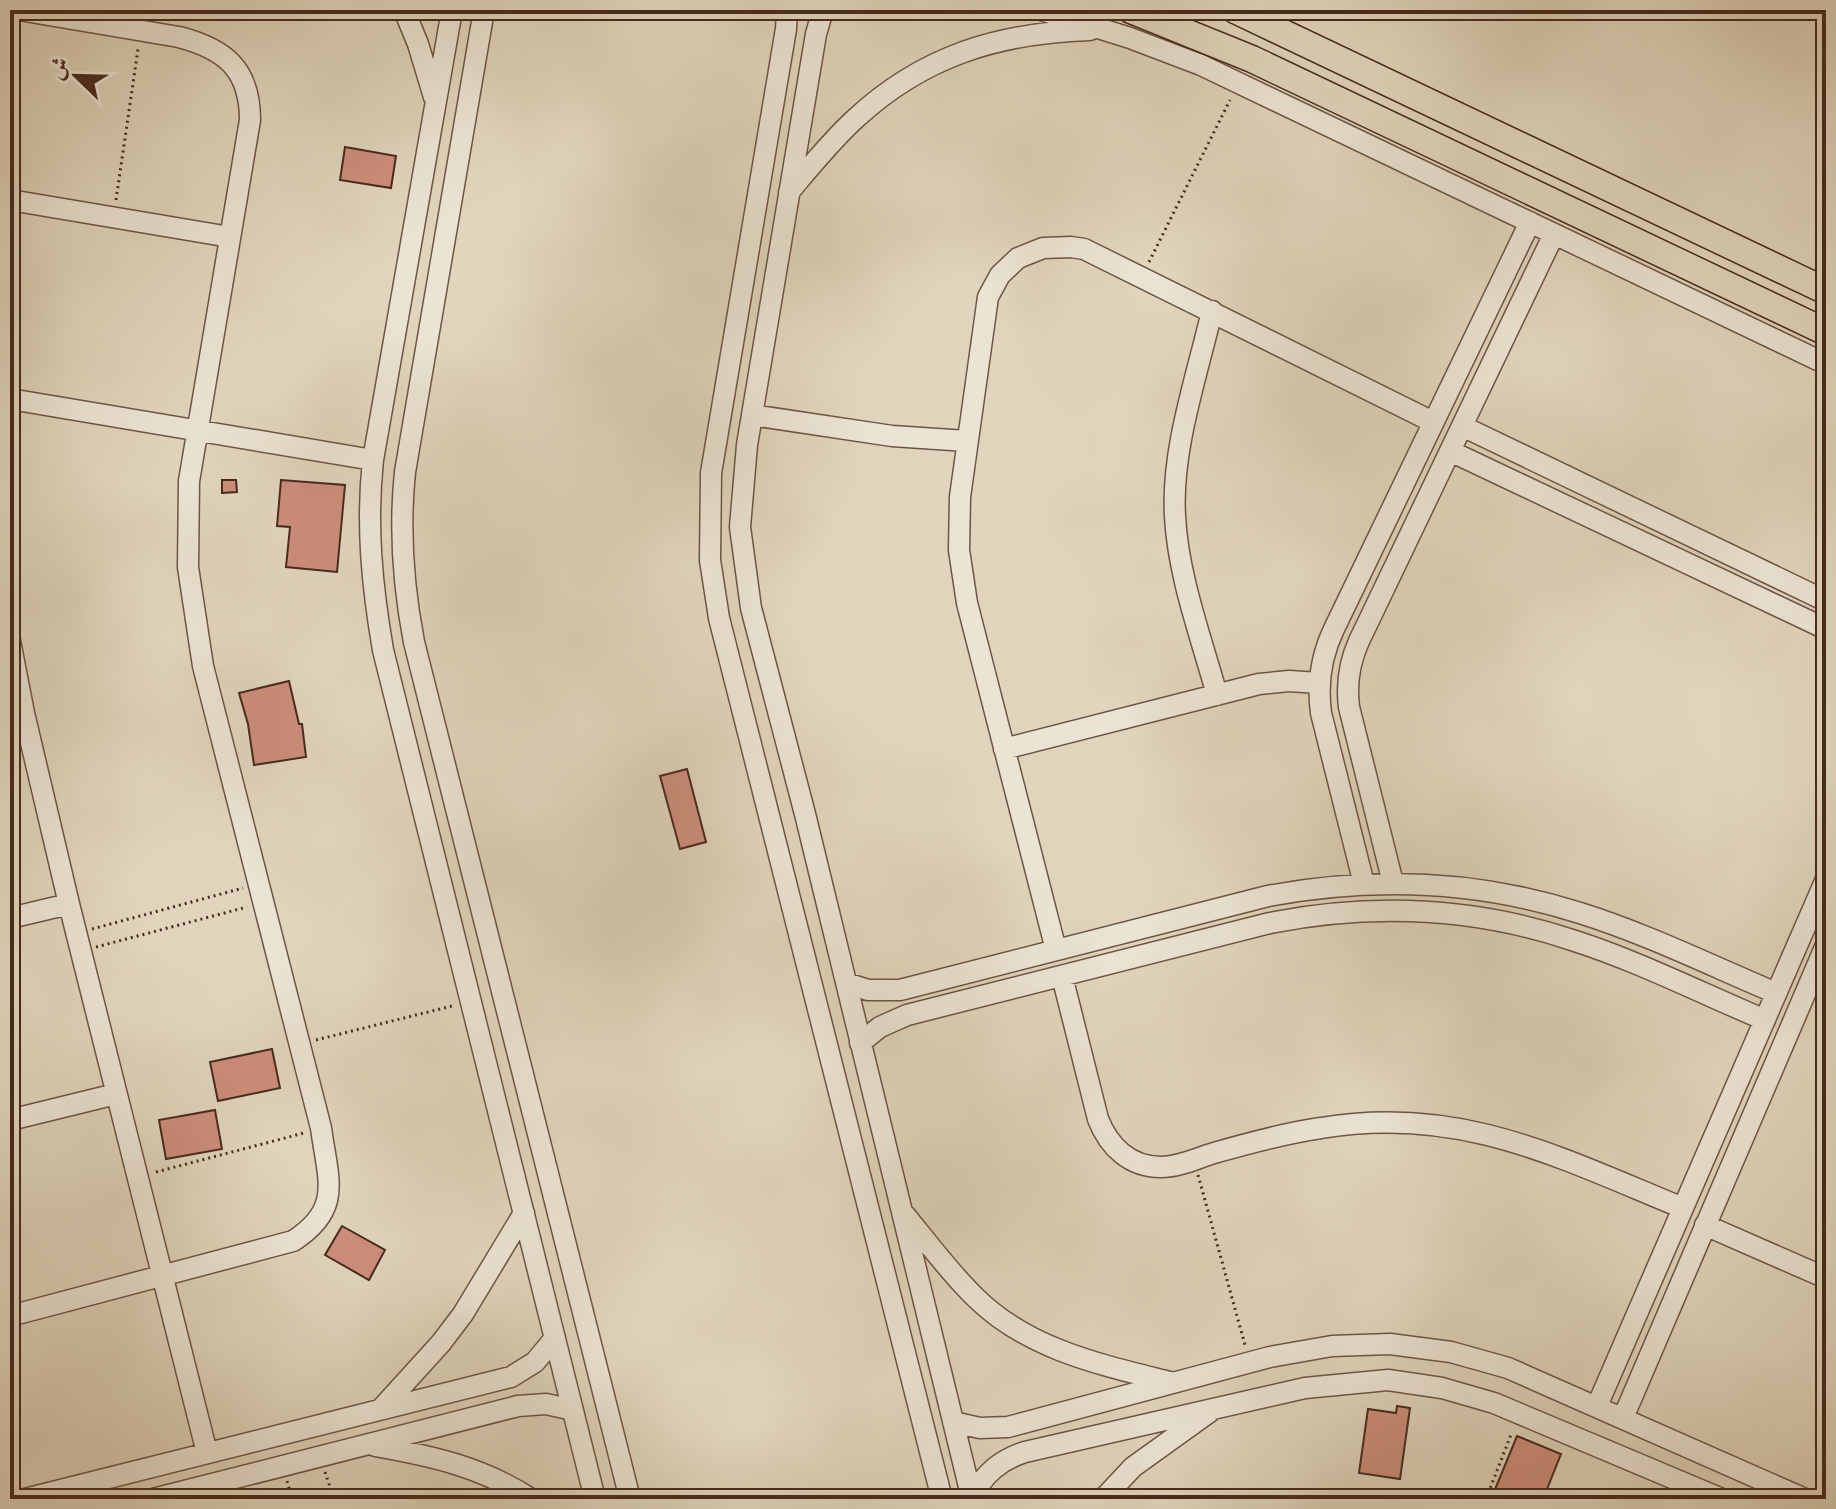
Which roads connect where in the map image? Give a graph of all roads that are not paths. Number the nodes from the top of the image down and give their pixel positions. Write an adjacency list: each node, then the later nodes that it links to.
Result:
1 (19, 10): 16 (street)
2 (404, 10): 11 (street)
3 (452, 10): 11 (street)
4 (484, 10): 45 (street)
5 (787, 10): 39 (street)
6 (823, 10): 12 (street)
7 (1041, 10): 10 (street)
8 (1131, 10): 19 (main road)
9 (1235, 10): 17 (main road)
10 (1105, 30): 12 (street); 14 (street)
11 (435, 100): 28 (street)
12 (789, 192): 22 (street)
13 (10, 200): 16 (street)
14 (1530, 222): 15 (street); 23 (street)
15 (1554, 234): 20 (street); 24 (street)
16 (230, 237): 25 (street)
17 (1826, 291)
18 (1212, 311): 23 (street); 26 (street); 36 (street)
19 (1826, 332)
20 (1826, 364)
21 (10, 399): 25 (street)
22 (752, 415): 26 (street); 38 (street)
23 (1433, 422): 29 (street)
24 (1462, 426): 27 (street); 31 (street)
25 (198, 431): 28 (street); 66 (street)
26 (967, 441): 37 (street)
27 (1450, 451): 30 (street); 32 (street)
28 (373, 460): 48 (street)
29 (1388, 517): 30 (street); 35 (street)
30 (1413, 529): 41 (street)
31 (1818, 597): 32 (street)
32 (1800, 617): 33 (street)
33 (1826, 629)
34 (10, 641): 44 (street)
35 (1319, 683): 36 (street); 42 (street)
36 (1217, 695): 37 (street)
37 (1004, 749): 50 (street)
38 (805, 814): 39 (street); 52 (street)
39 (772, 824): 91 (street)
40 (1826, 879): 54 (street)
41 (1393, 883): 42 (street); 43 (street)
42 (1364, 884): 50 (street)
43 (1482, 889): 46 (street); 54 (street)
44 (69, 904): 47 (street); 58 (street)
45 (486, 917): 48 (street); 90 (street)
46 (1477, 917): 51 (street); 56 (street)
47 (10, 918)
48 (452, 926): 64 (street)
49 (1826, 945): 61 (street)
50 (1056, 950): 53 (street)
51 (1062, 976): 55 (street); 62 (street)
52 (846, 983): 53 (street); 57 (street)
53 (884, 991): 55 (street)
54 (1776, 993): 56 (street)
55 (893, 1020): 57 (street)
56 (1765, 1020): 60 (street)
57 (860, 1043): 63 (street)
58 (116, 1094): 59 (street); 66 (street)
59 (10, 1120)
60 (1718, 1127): 61 (street); 62 (street)
61 (1742, 1138): 65 (street)
62 (1683, 1208): 68 (street)
63 (901, 1210): 73 (street); 80 (street)
64 (524, 1213): 71 (street); 77 (street)
65 (1705, 1225): 67 (street); 69 (street)
66 (162, 1277): 70 (street); 83 (street)
67 (1826, 1278)
68 (1645, 1296): 69 (street); 76 (street)
69 (1670, 1307): 79 (street)
70 (10, 1316)
71 (555, 1338): 72 (street); 78 (street)
72 (519, 1373): 74 (street); 77 (street)
73 (1174, 1383): 76 (street); 81 (street)
74 (525, 1405): 78 (street); 82 (street)
75 (1218, 1406): 84 (street); 92 (street); 93 (street)
76 (1597, 1406): 79 (street)
77 (381, 1409): 83 (street)
78 (573, 1410): 89 (street)
79 (1623, 1418): 94 (street)
80 (953, 1422): 81 (street); 85 (street)
81 (1008, 1427): 84 (street)
82 (367, 1445): 87 (street); 88 (street)
83 (207, 1453): 86 (street)
84 (1014, 1455): 85 (street)
85 (972, 1498)
86 (25, 1499)
87 (153, 1499)
88 (531, 1499)
89 (595, 1499)
90 (630, 1499)
91 (942, 1499)
92 (1103, 1499)
93 (1722, 1499)
94 (1805, 1499)

